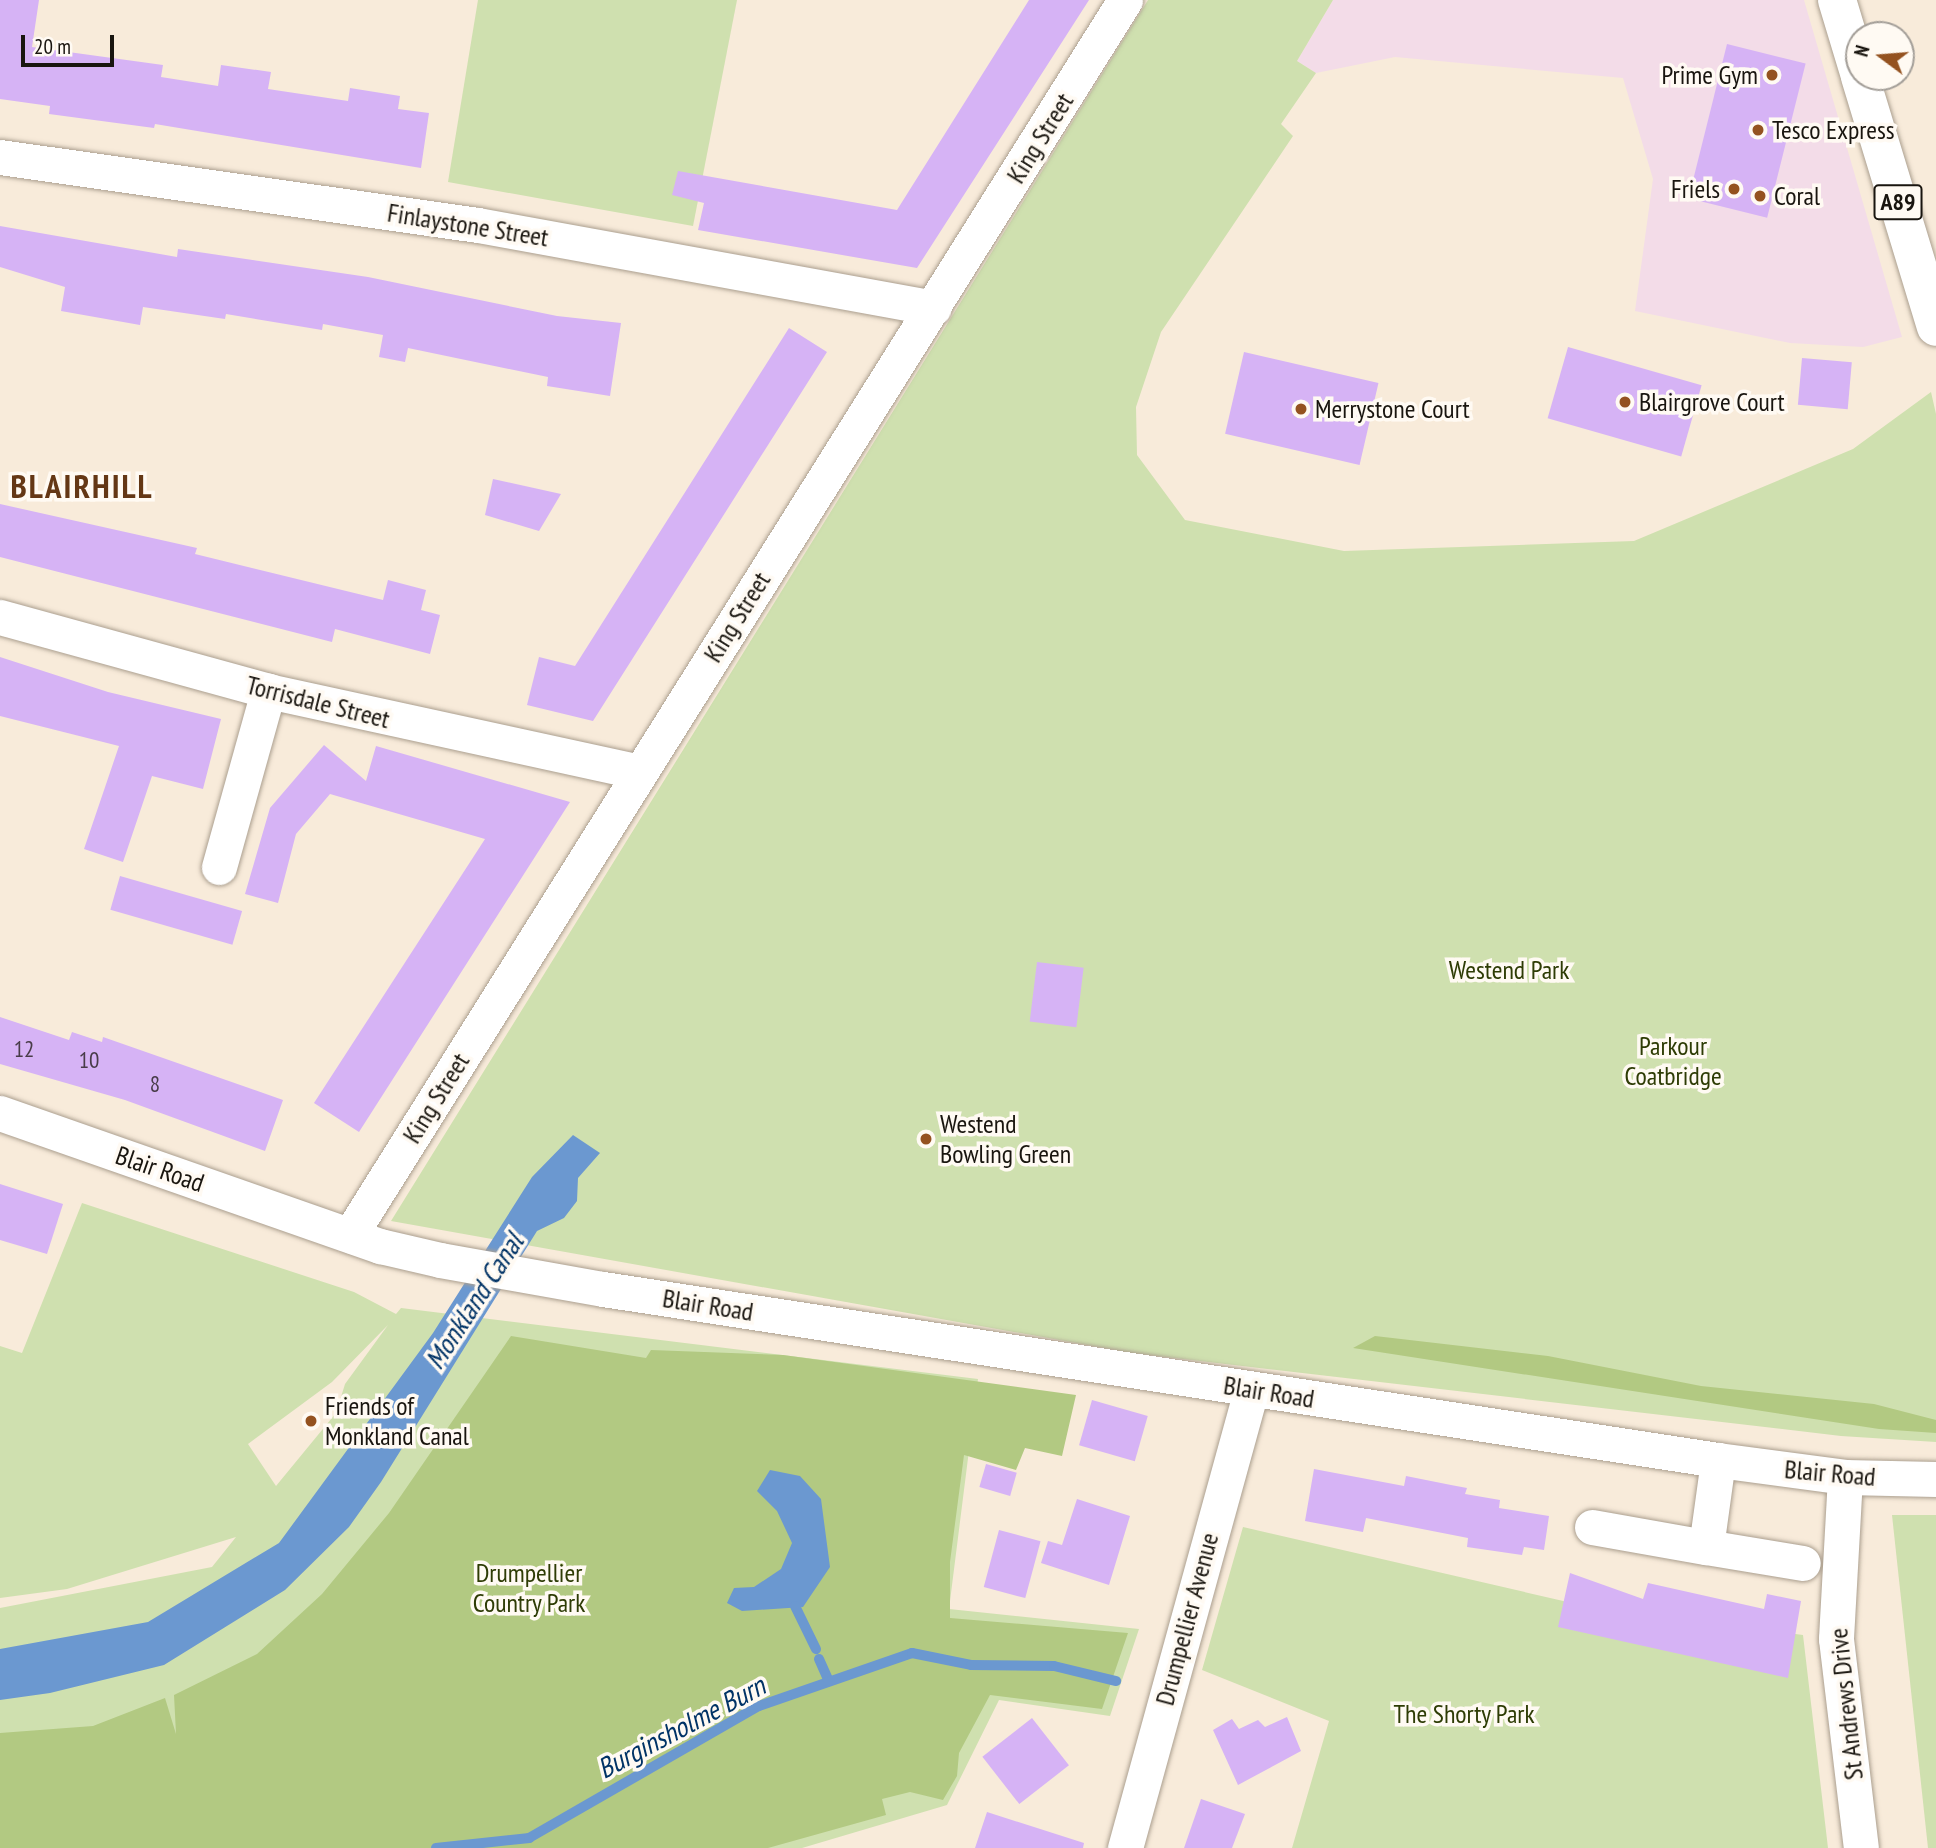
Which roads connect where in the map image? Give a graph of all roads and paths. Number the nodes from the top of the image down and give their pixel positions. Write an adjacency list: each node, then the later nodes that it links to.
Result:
1 (1125, 0): 6 (street, King Street)
2 (1837, 0): 3 (main road, A89)
3 (1845, 26)
4 (1865, 91): 7 (main road, A89)
5 (0, 156): 6 (street, Finlaystone Street)
6 (933, 308): 10 (street, King Street)
7 (1936, 327)
8 (0, 617): 9 (street, Torrisdale Street)
9 (268, 691): 10 (street, Torrisdale Street); 11 (street)
10 (639, 772): 13 (street, King Street)
11 (219, 867)
12 (0, 1113): 13 (street, Blair Road)
13 (350, 1235): 14 (street, Blair Road)
14 (1251, 1390): 15 (street, Blair Road); 21 (street, Drumpellier Avenue)
15 (1718, 1460): 16 (street, Blair Road); 19 (street)
16 (1845, 1477): 17 (street, Blair Road); 22 (street, St Andrews Drive)
17 (1936, 1479)
18 (1592, 1527): 19 (street)
19 (1706, 1547): 20 (street)
20 (1803, 1563)
21 (1125, 1848)
22 (1861, 1848)

